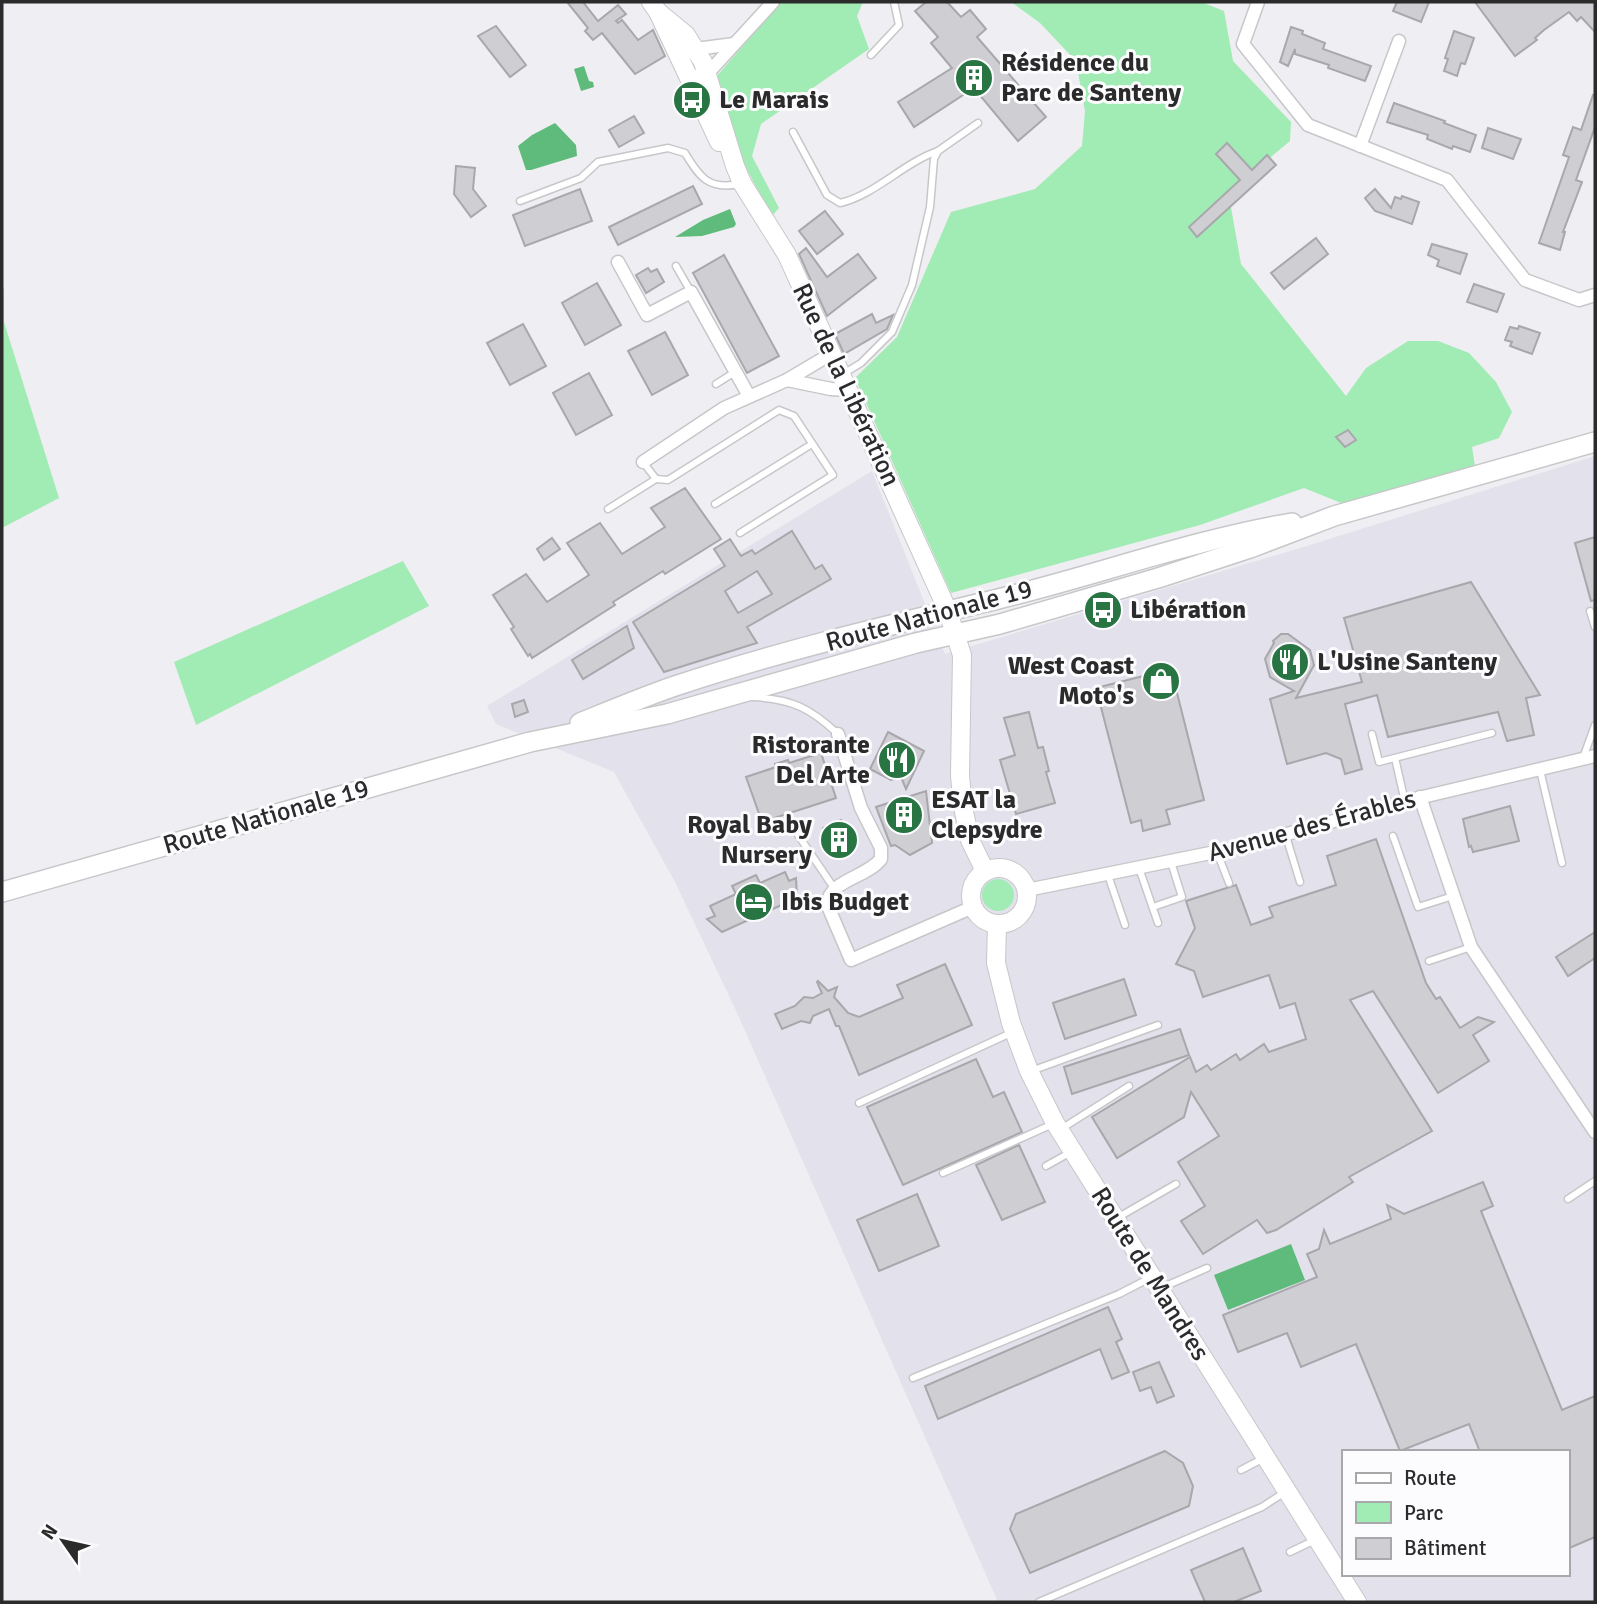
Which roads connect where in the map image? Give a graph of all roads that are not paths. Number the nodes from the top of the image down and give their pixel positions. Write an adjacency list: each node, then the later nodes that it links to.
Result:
1 (774, 2): 6 (street)
2 (894, 2): 8 (lane)
3 (1258, 2): 13 (street)
4 (654, 7): 7 (street, Rue de la Libération); 9 (street, Rue de la Libération)
5 (1399, 41): 13 (street)
6 (734, 44): 7 (street); 10 (street)
7 (696, 49): 9 (street); 10 (street, Rue de la Libération)
8 (871, 55)
9 (684, 70): 10 (street); 15 (street, Rue de la Libération)
10 (708, 72): 15 (street, Rue de la Libération)
11 (978, 123): 14 (lane)
12 (793, 132): 14 (lane)
13 (1360, 146): 21 (street)
14 (937, 151): 25 (lane)
15 (734, 166): 16 (street, Rue de la Libération)
16 (742, 183): 17 (lane); 22 (street, Rue de la Libération)
17 (520, 201)
18 (618, 261): 20 (street)
19 (676, 266): 20 (lane)
20 (691, 292): 23 (street)
21 (1595, 295)
22 (831, 354): 24 (street); 25 (street, Rue de la Libération)
23 (735, 372): 26 (lane); 27 (street)
24 (787, 380): 25 (street); 27 (street)
25 (845, 383): 36 (street, Rue de la Libération)
26 (716, 384)
27 (749, 396): 30 (street)
28 (1595, 442): 34 (main road, Route Nationale 19)
29 (812, 444): 31 (lane); 32 (lane); 35 (lane)
30 (643, 462): 31 (lane)
31 (656, 478): 33 (lane)
32 (715, 504)
33 (608, 509)
34 (1335, 516): 36 (main road, Route Nationale 19); 39 (main road, Route Nationale 19)
35 (740, 533)
36 (947, 609): 39 (street); 45 (main road, Route Nationale 19)
37 (1590, 611): 38 (lane)
38 (1595, 627)
39 (956, 634): 40 (main road, Route Nationale 19); 58 (street)
40 (734, 696): 43 (lane); 45 (main road, Route Nationale 19)
41 (1595, 724): 47 (lane)
42 (1492, 733): 46 (lane)
43 (838, 734): 62 (street)
44 (1372, 734): 46 (lane)
45 (530, 742): 64 (main road, Route Nationale 19)
46 (1395, 758): 50 (lane)
47 (1589, 758): 48 (street, Avenue des Érables)
48 (1539, 770): 49 (street, Avenue des Érables); 56 (lane)
49 (1420, 797): 50 (street, Avenue des Érables); 65 (street)
50 (1405, 802): 52 (street, Avenue des Érables)
51 (792, 826): 62 (lane)
52 (1286, 836): 54 (street, Avenue des Érables); 60 (lane)
53 (1393, 836): 65 (lane)
54 (1217, 852): 55 (street, Avenue des Érables); 61 (lane)
55 (1170, 861): 57 (street, Avenue des Érables); 67 (lane)
56 (1562, 863)
57 (1139, 868): 59 (street, Avenue des Érables); 67 (lane)
58 (985, 871): 63 (street); 66 (street)
59 (1108, 874): 63 (street, Avenue des Érables); 70 (lane)
60 (1300, 882)
61 (1229, 883)
62 (834, 888): 66 (street)
63 (1027, 890): 69 (street)
64 (2, 892)
65 (1453, 896): 71 (street)
66 (973, 907): 69 (street)
67 (1153, 908): 68 (lane)
68 (1158, 923)
69 (997, 924): 74 (street, Route de Mandres)
70 (1125, 925)
71 (1471, 947): 72 (lane); 79 (street)
72 (1429, 961)
73 (1158, 1025): 75 (lane)
74 (1014, 1031): 75 (street, Route de Mandres); 77 (lane)
75 (1029, 1071): 78 (street, Route de Mandres)
76 (1129, 1086): 78 (lane)
77 (859, 1103)
78 (1057, 1127): 80 (street, Route de Mandres); 82 (lane)
79 (1595, 1132)
80 (1072, 1151): 81 (lane); 86 (street, Route de Mandres)
81 (1046, 1166)
82 (943, 1173)
83 (1595, 1181): 85 (lane)
84 (1176, 1184): 86 (lane)
85 (1568, 1199)
86 (1116, 1219): 88 (street, Route de Mandres)
87 (1207, 1268): 88 (lane)
88 (1156, 1283): 89 (lane); 90 (street, Route de Mandres)
89 (913, 1378)
90 (1266, 1457): 91 (lane); 92 (street, Route de Mandres)
91 (1241, 1470)
92 (1287, 1491): 93 (street, Route de Mandres); 95 (lane)
93 (1317, 1539): 94 (lane); 96 (street, Route de Mandres)
94 (1290, 1552)
95 (1039, 1602)
96 (1357, 1602)

